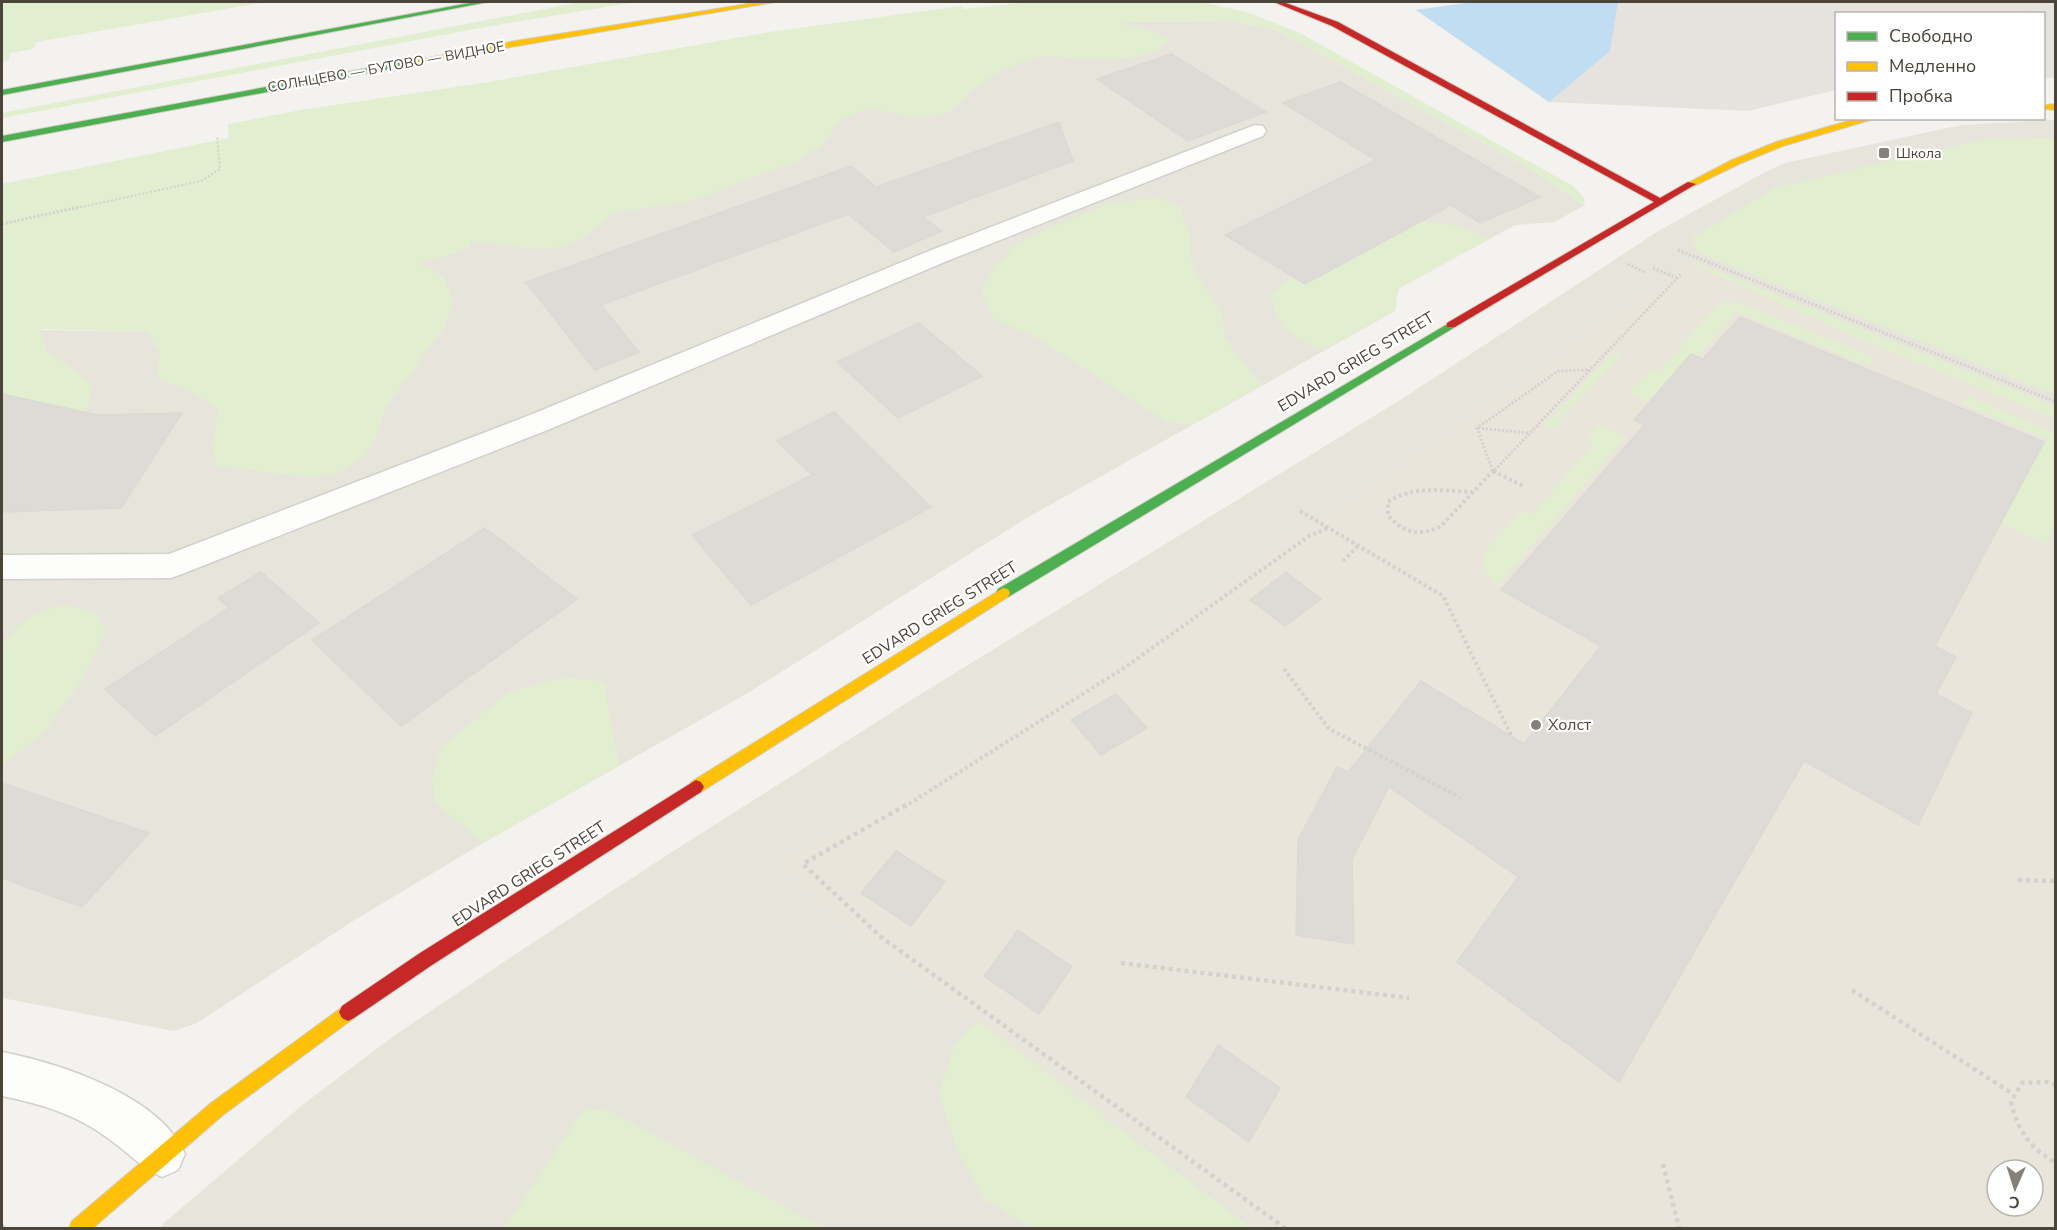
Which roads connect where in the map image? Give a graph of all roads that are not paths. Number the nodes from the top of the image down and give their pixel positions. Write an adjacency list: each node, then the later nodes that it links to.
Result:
1 (484, 2): 4 (street)
2 (771, 2): 7 (street, СОЛНЦЕВО — БУТОВО — ВИДНОЕ)
3 (1277, 2): 8 (street)
4 (2, 93)
5 (1863, 120): 8 (street, EDVARD GRIEG STREET)
6 (1255, 131): 9 (street)
7 (2, 139)
8 (1659, 201): 11 (street, EDVARD GRIEG STREET)
9 (2, 567)
10 (2, 1074): 11 (street)
11 (162, 1154): 12 (street, EDVARD GRIEG STREET)
12 (80, 1228)

